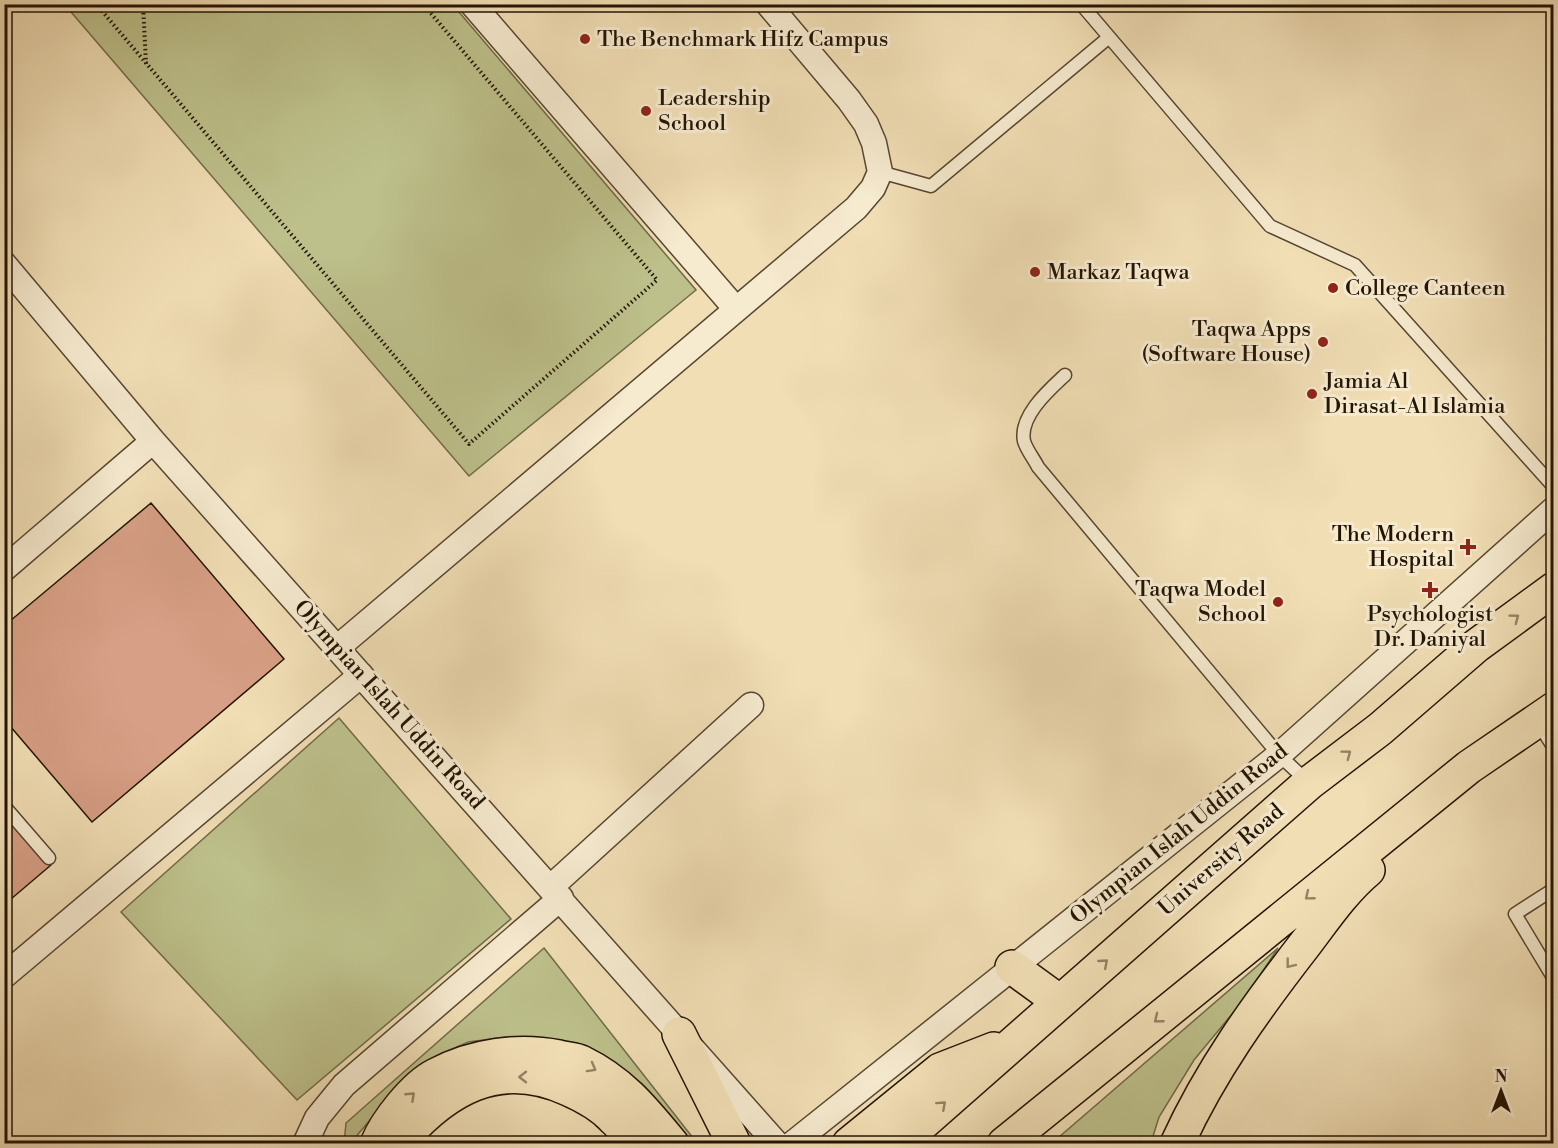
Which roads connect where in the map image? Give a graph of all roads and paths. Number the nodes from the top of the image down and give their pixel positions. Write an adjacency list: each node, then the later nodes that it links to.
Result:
1 (96, 4): 8 (path)
2 (143, 4): 8 (path)
3 (423, 4): 8 (path)
4 (472, 4): 11 (street)
5 (768, 4): 9 (street)
6 (1081, 4): 7 (lane)
7 (1108, 38): 9 (lane); 14 (lane)
8 (147, 64)
9 (880, 172): 11 (street)
10 (4, 264): 13 (street, Olympian Islah Uddin Road)
11 (735, 308): 18 (street)
12 (1065, 375): 23 (lane)
13 (153, 441): 16 (street); 18 (street, Olympian Islah Uddin Road)
14 (1554, 487)
15 (1554, 509): 23 (street, Olympian Islah Uddin Road)
16 (4, 569)
17 (1554, 589): 25 (main road, University Road, one-way to 17)
18 (337, 648): 19 (street, Olympian Islah Uddin Road)
19 (361, 675): 29 (street, Olympian Islah Uddin Road); 31 (street)
20 (752, 705): 29 (street)
21 (1545, 714): 22 (lane); 24 (main road)
22 (1554, 748)
23 (1279, 755): 25 (lane); 30 (street, Olympian Islah Uddin Road)
24 (1469, 767): 47 (main road, one-way to 47); 48 (main road, one-way to 48)
25 (1309, 783): 33 (main road, University Road, one-way to 25)
26 (4, 806): 27 (lane)
27 (49, 858)
28 (1554, 889): 32 (lane)
29 (556, 892): 34 (street, Olympian Islah Uddin Road); 37 (street)
30 (1012, 967): 33 (main road); 44 (street, Olympian Islah Uddin Road)
31 (4, 976)
32 (1554, 979)
33 (1060, 1002): 35 (main road, University Road)
34 (679, 1034): 42 (main road); 43 (street, Olympian Islah Uddin Road)
35 (1015, 1041): 45 (main road); 46 (main road, University Road, one-way to 35)
36 (625, 1109): 38 (main road, one-way to 36); 39 (main road, one-way to 39); 40 (main road); 41 (main road)
37 (305, 1143)
38 (377, 1143)
39 (398, 1143)
40 (635, 1143)
41 (672, 1143)
42 (734, 1143)
43 (777, 1143)
44 (792, 1143)
45 (849, 1143)
46 (898, 1143)
47 (1004, 1143)
48 (1177, 1143)

